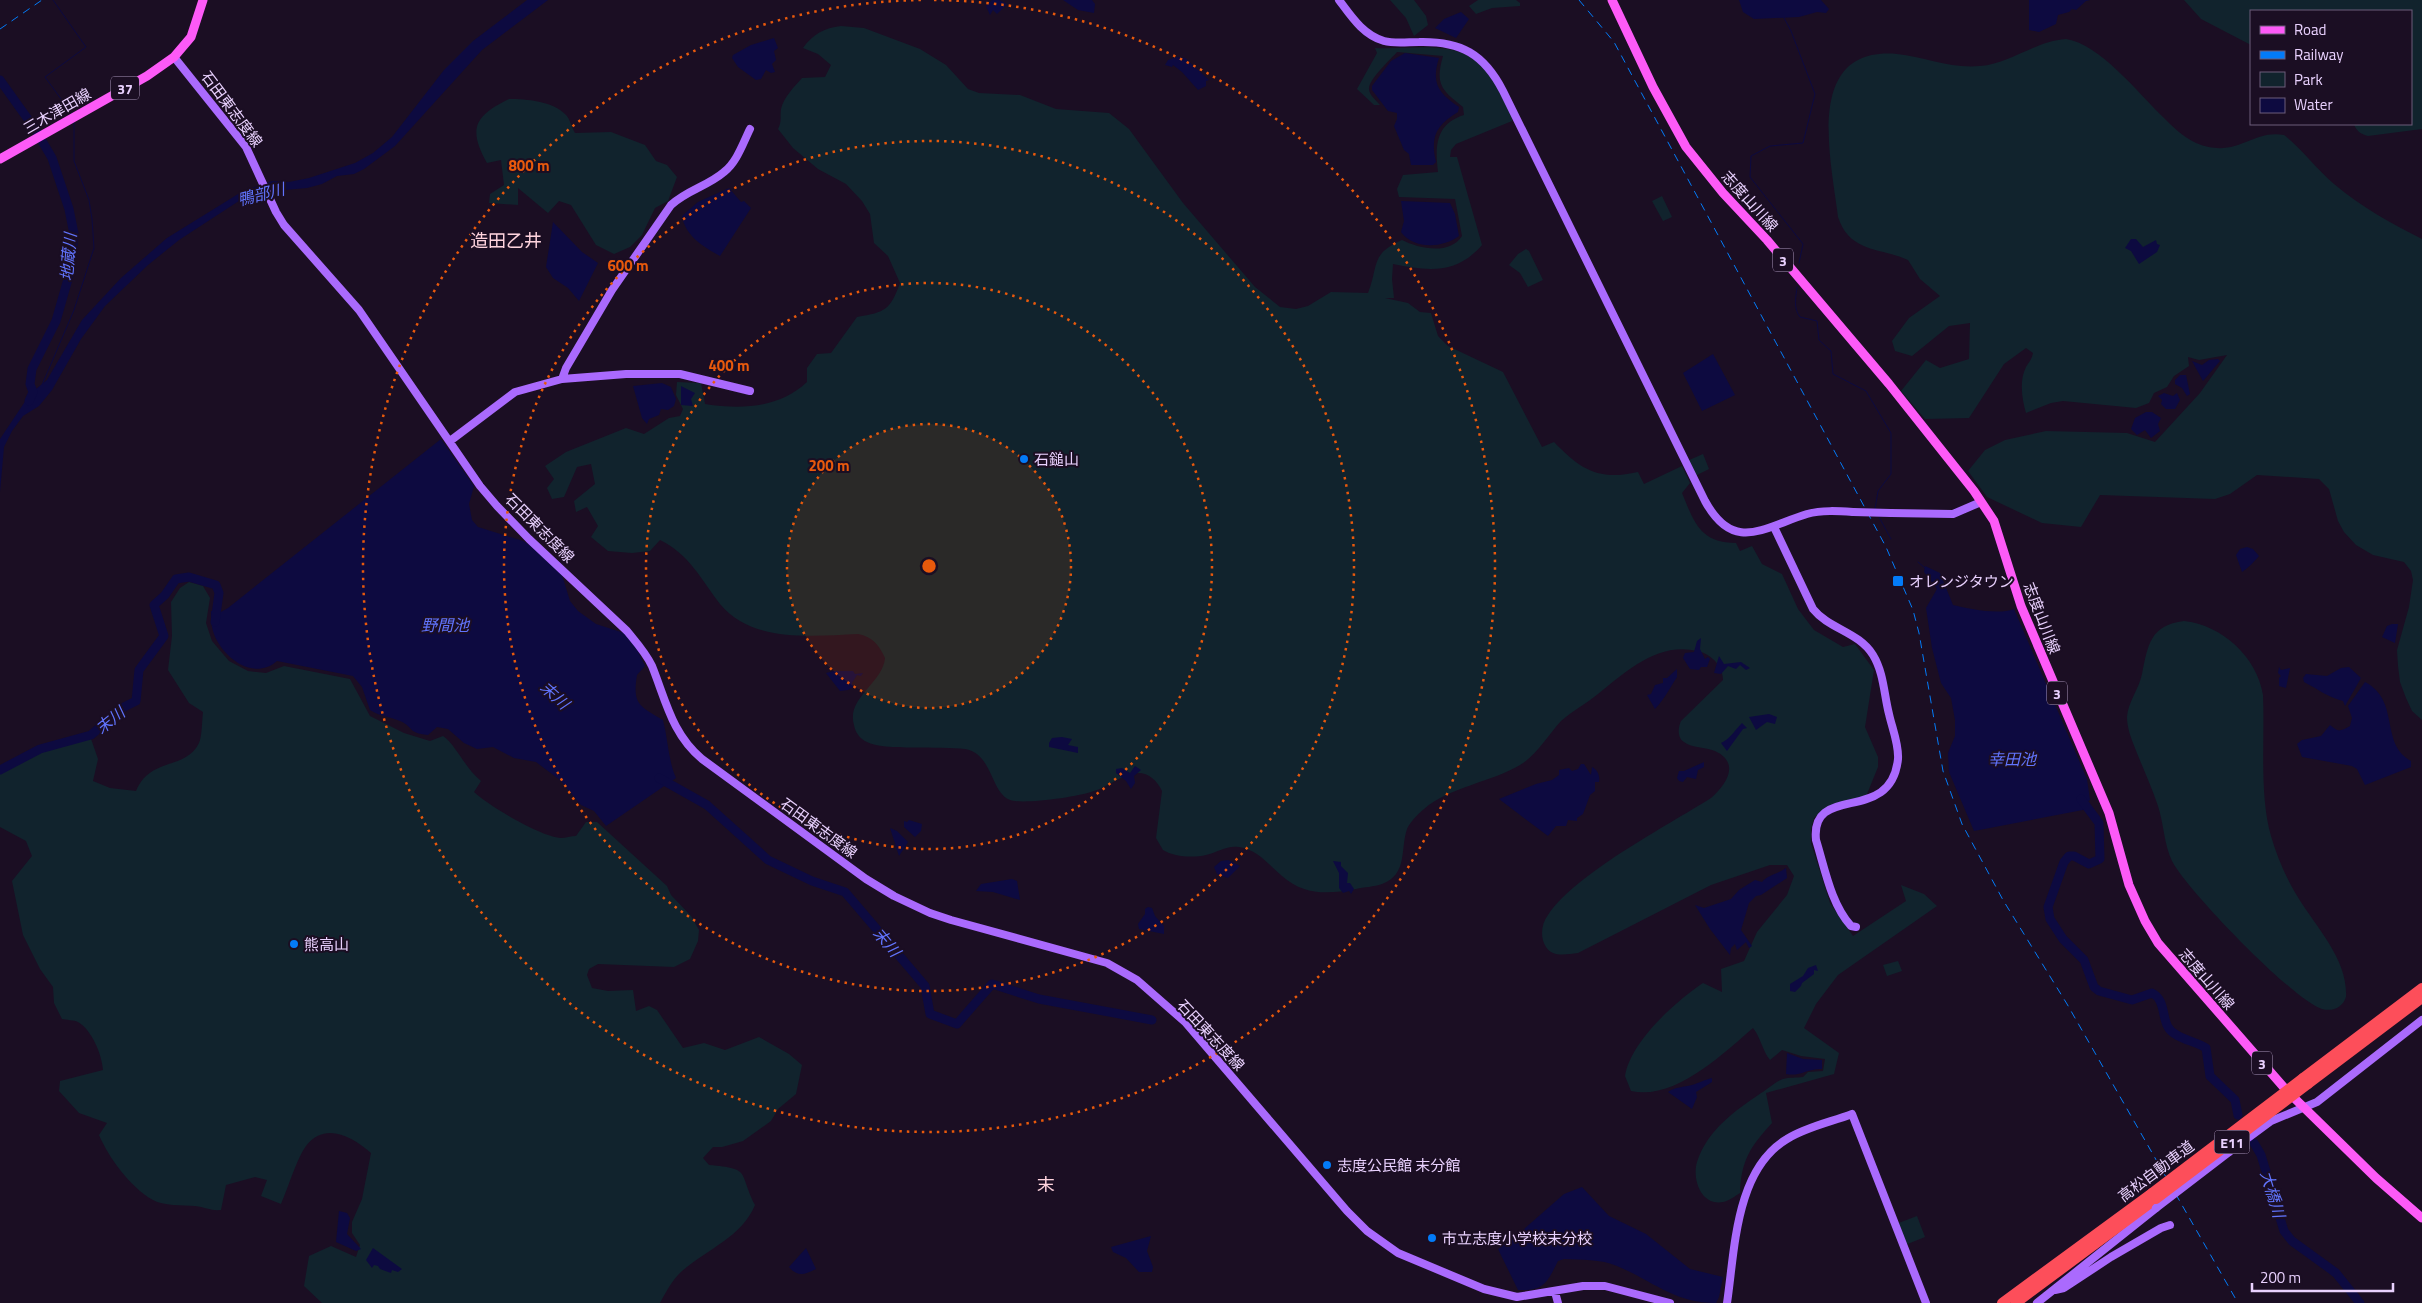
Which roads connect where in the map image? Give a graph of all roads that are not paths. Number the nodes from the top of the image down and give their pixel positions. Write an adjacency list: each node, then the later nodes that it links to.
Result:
1 (203, 0): 4 (main road, 三木津田線 / 37)
2 (1339, 0): 11 (street)
3 (1612, 0): 10 (main road, 志度山川線 / 3)
4 (174, 57): 6 (main road, 三木津田線 / 37); 9 (street, 石田東志度線)
5 (750, 129): 7 (street)
6 (0, 159)
7 (562, 379): 8 (street); 9 (street)
8 (750, 391)
9 (450, 441): 22 (street, 石田東志度線)
10 (1981, 502): 11 (street, bridge); 17 (main road, 志度山川線 / 3)
11 (1774, 527): 12 (street)
12 (1856, 926)
13 (2422, 988): 16 (highway, 高松自動車道 / E11)
14 (2422, 998): 16 (highway, 高松自動車道 / E11)
15 (2422, 1020): 17 (street)
16 (2306, 1082): 18 (highway, 高松自動車道 / E11, bridge)
17 (2305, 1109): 18 (street, bridge); 19 (main road, 志度山川線 / 3)
18 (2155, 1200): 21 (street); 27 (highway, 高松自動車道 / E11); 28 (highway, 高松自動車道 / E11)
19 (2422, 1218)
20 (2170, 1225): 21 (street)
21 (2055, 1290): 29 (street)
22 (1555, 1292): 23 (street); 24 (street, 石田東志度線)
23 (1558, 1303)
24 (1670, 1303)
25 (1727, 1303): 26 (street)
26 (1926, 1303)
27 (2002, 1303)
28 (2016, 1303)
29 (2037, 1303)

